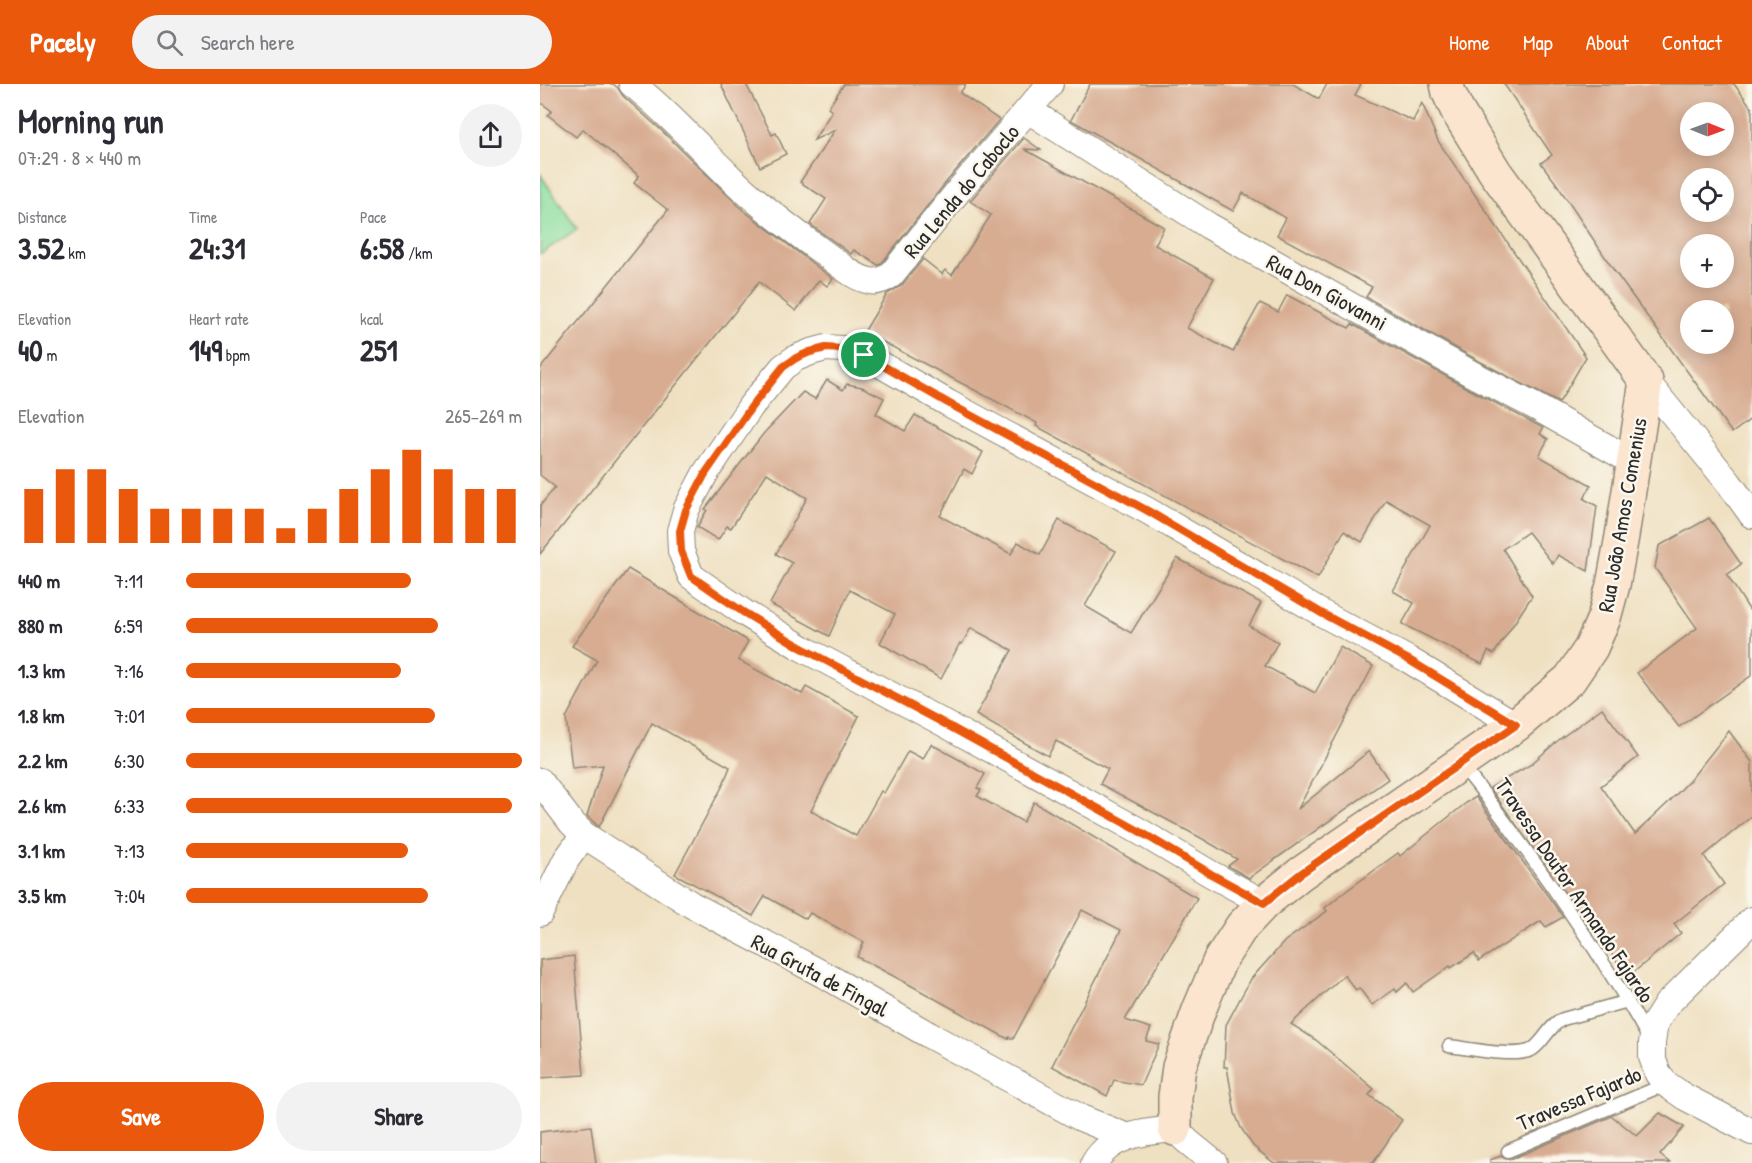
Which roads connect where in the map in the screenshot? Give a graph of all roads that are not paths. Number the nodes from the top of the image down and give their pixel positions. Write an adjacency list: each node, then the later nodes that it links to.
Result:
1 (632, 84): 4 (street, Rua Lenda do Caboclo)
2 (1050, 84): 4 (street, Rua Lenda do Caboclo)
3 (1447, 84): 5 (street)
4 (1028, 110): 6 (street, Rua Don Giovanni)
5 (1646, 381): 6 (street, Rua João Amos Comenius); 7 (street)
6 (1633, 462): 8 (street, Rua João Amos Comenius)
7 (1752, 515)
8 (1516, 725): 9 (street, Rua João Amos Comenius); 12 (street)
9 (1460, 764): 12 (street, Rua João Amos Comenius); 15 (lane, Travessa Doutor Armando Fajardo)
10 (540, 781): 11 (street, Rua Gruta de Fingal)
11 (584, 835): 13 (street); 21 (street, Rua Gruta de Fingal)
12 (1264, 903): 19 (street, Rua João Amos Comenius)
13 (540, 913)
14 (1752, 920): 16 (street)
15 (1628, 1001): 16 (lane, Travessa Doutor Armando Fajardo); 17 (lane)
16 (1652, 1043): 18 (street)
17 (1449, 1046)
18 (1666, 1084): 20 (street); 22 (lane, Travessa Fajardo)
19 (1175, 1129): 21 (street); 24 (street)
20 (1752, 1132)
21 (1125, 1137): 23 (street)
22 (1508, 1151)
23 (1094, 1163)
24 (1214, 1163)

